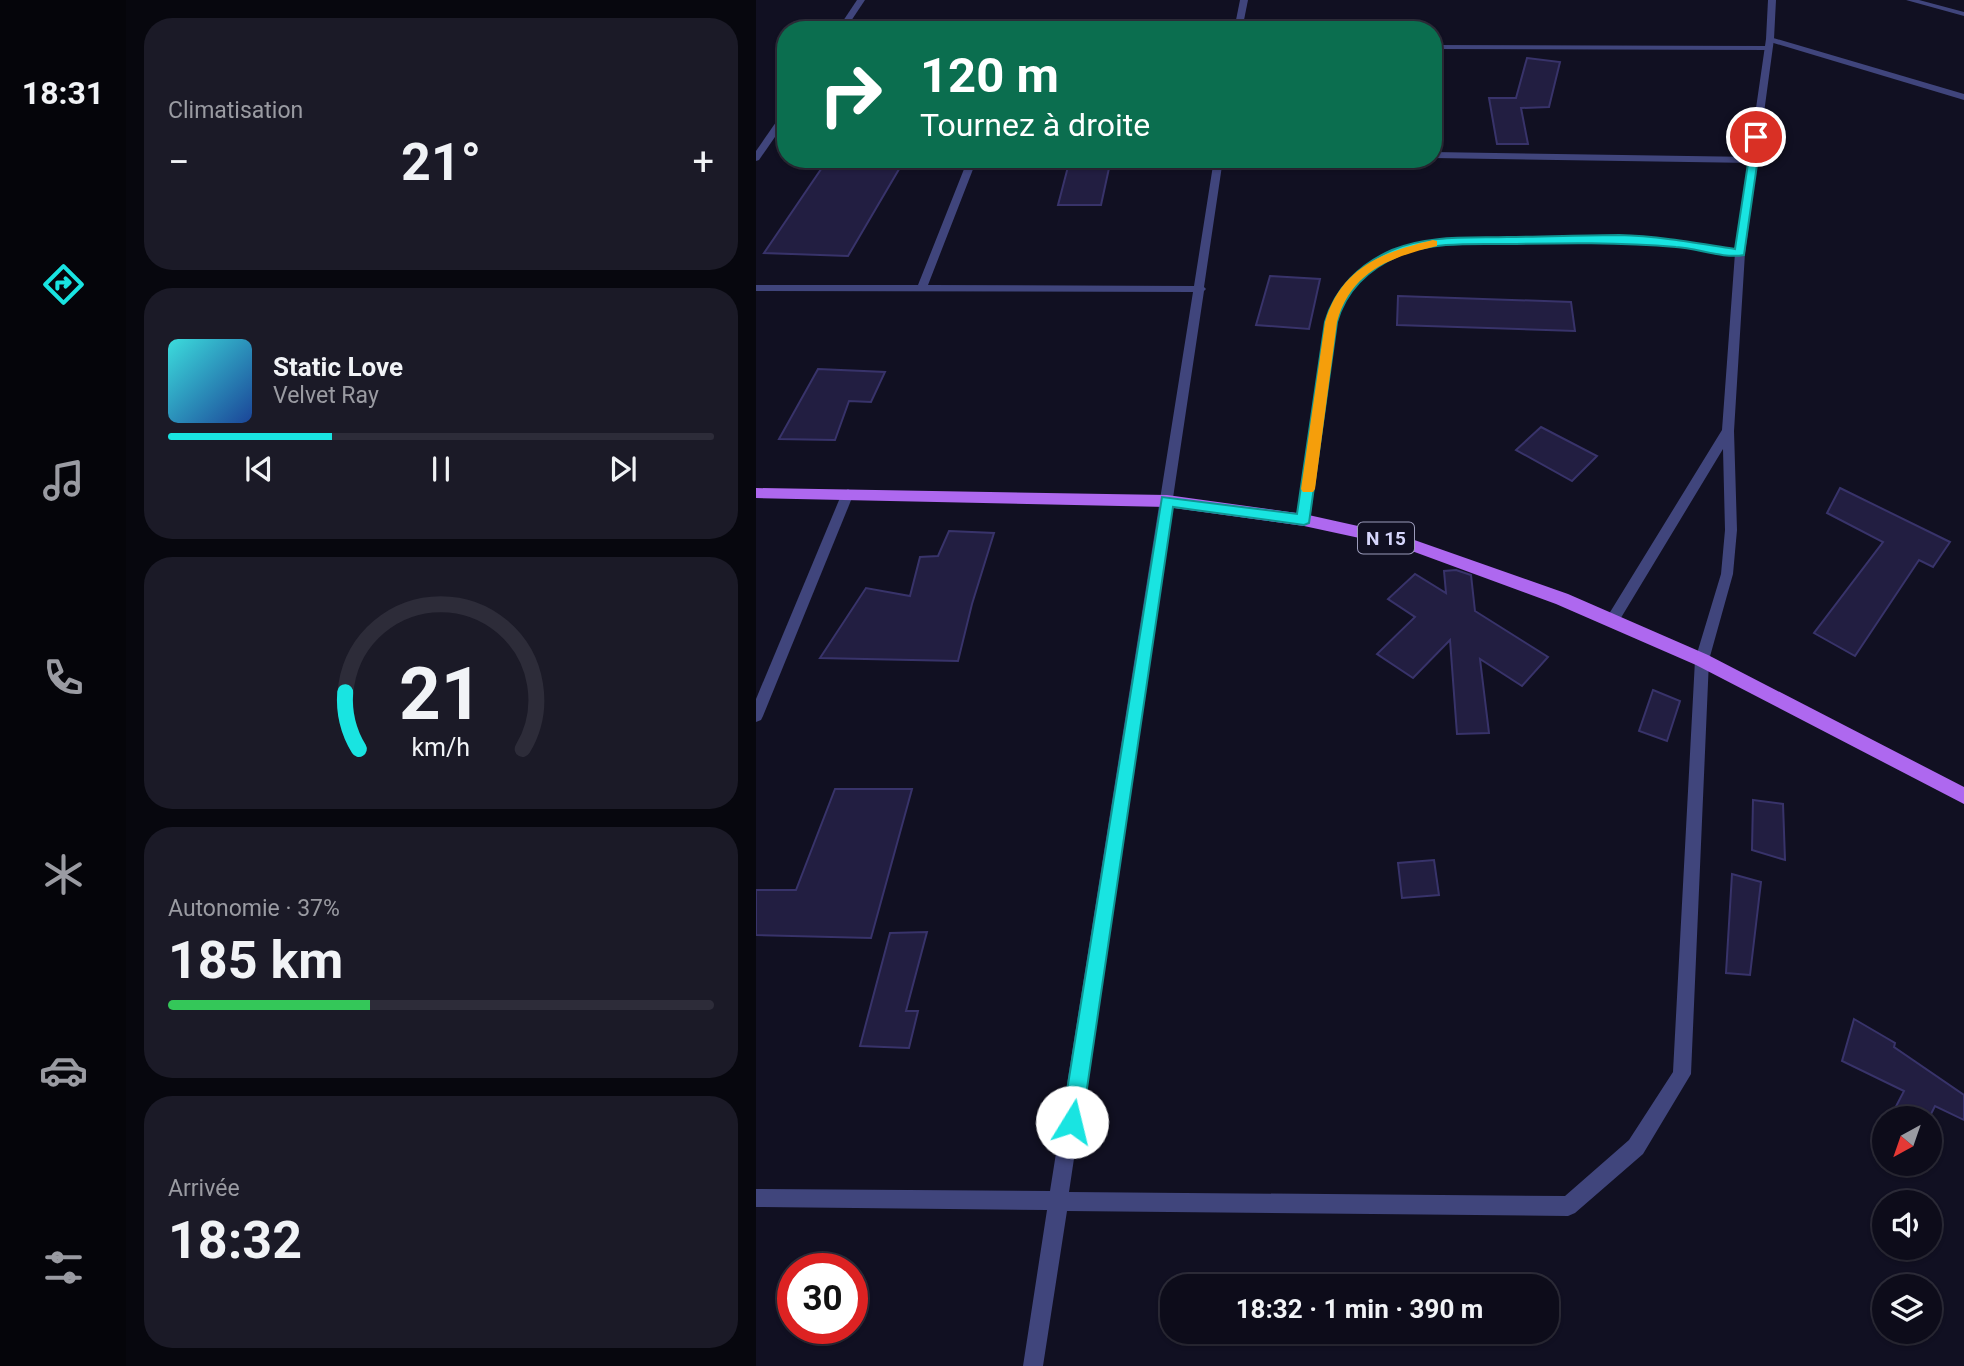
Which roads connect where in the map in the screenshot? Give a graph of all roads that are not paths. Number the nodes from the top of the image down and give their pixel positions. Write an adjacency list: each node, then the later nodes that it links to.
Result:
1 (861, 0): 6 (street)
2 (1244, 0): 7 (street)
3 (1772, 0): 8 (street)
4 (1910, 0): 5 (street)
5 (1964, 14)
6 (847, 21)
7 (1240, 21)
8 (1769, 43): 9 (street); 10 (street); 14 (street)
9 (1442, 47)
10 (1964, 97)
11 (777, 127): 13 (street)
12 (1442, 155): 14 (street)
13 (756, 158)
14 (1754, 160): 17 (street)
15 (969, 168): 19 (street)
16 (1218, 168): 20 (street)
17 (1740, 253): 21 (street); 25 (street)
18 (756, 288): 19 (street)
19 (922, 288): 20 (street)
20 (1201, 289): 24 (street)
21 (1728, 431): 26 (street); 27 (street)
22 (848, 493): 23 (main road, N 15); 24 (main road, N 15); 28 (street)
23 (756, 494)
24 (1167, 501): 25 (main road, N 15); 31 (street)
25 (1304, 520): 26 (main road, N 15)
26 (1611, 622): 27 (main road, N 15)
27 (1702, 660): 29 (main road, N 15); 31 (street)
28 (756, 716)
29 (1964, 796)
30 (756, 1198): 31 (street)
31 (1060, 1202): 32 (street)
32 (1033, 1366)

